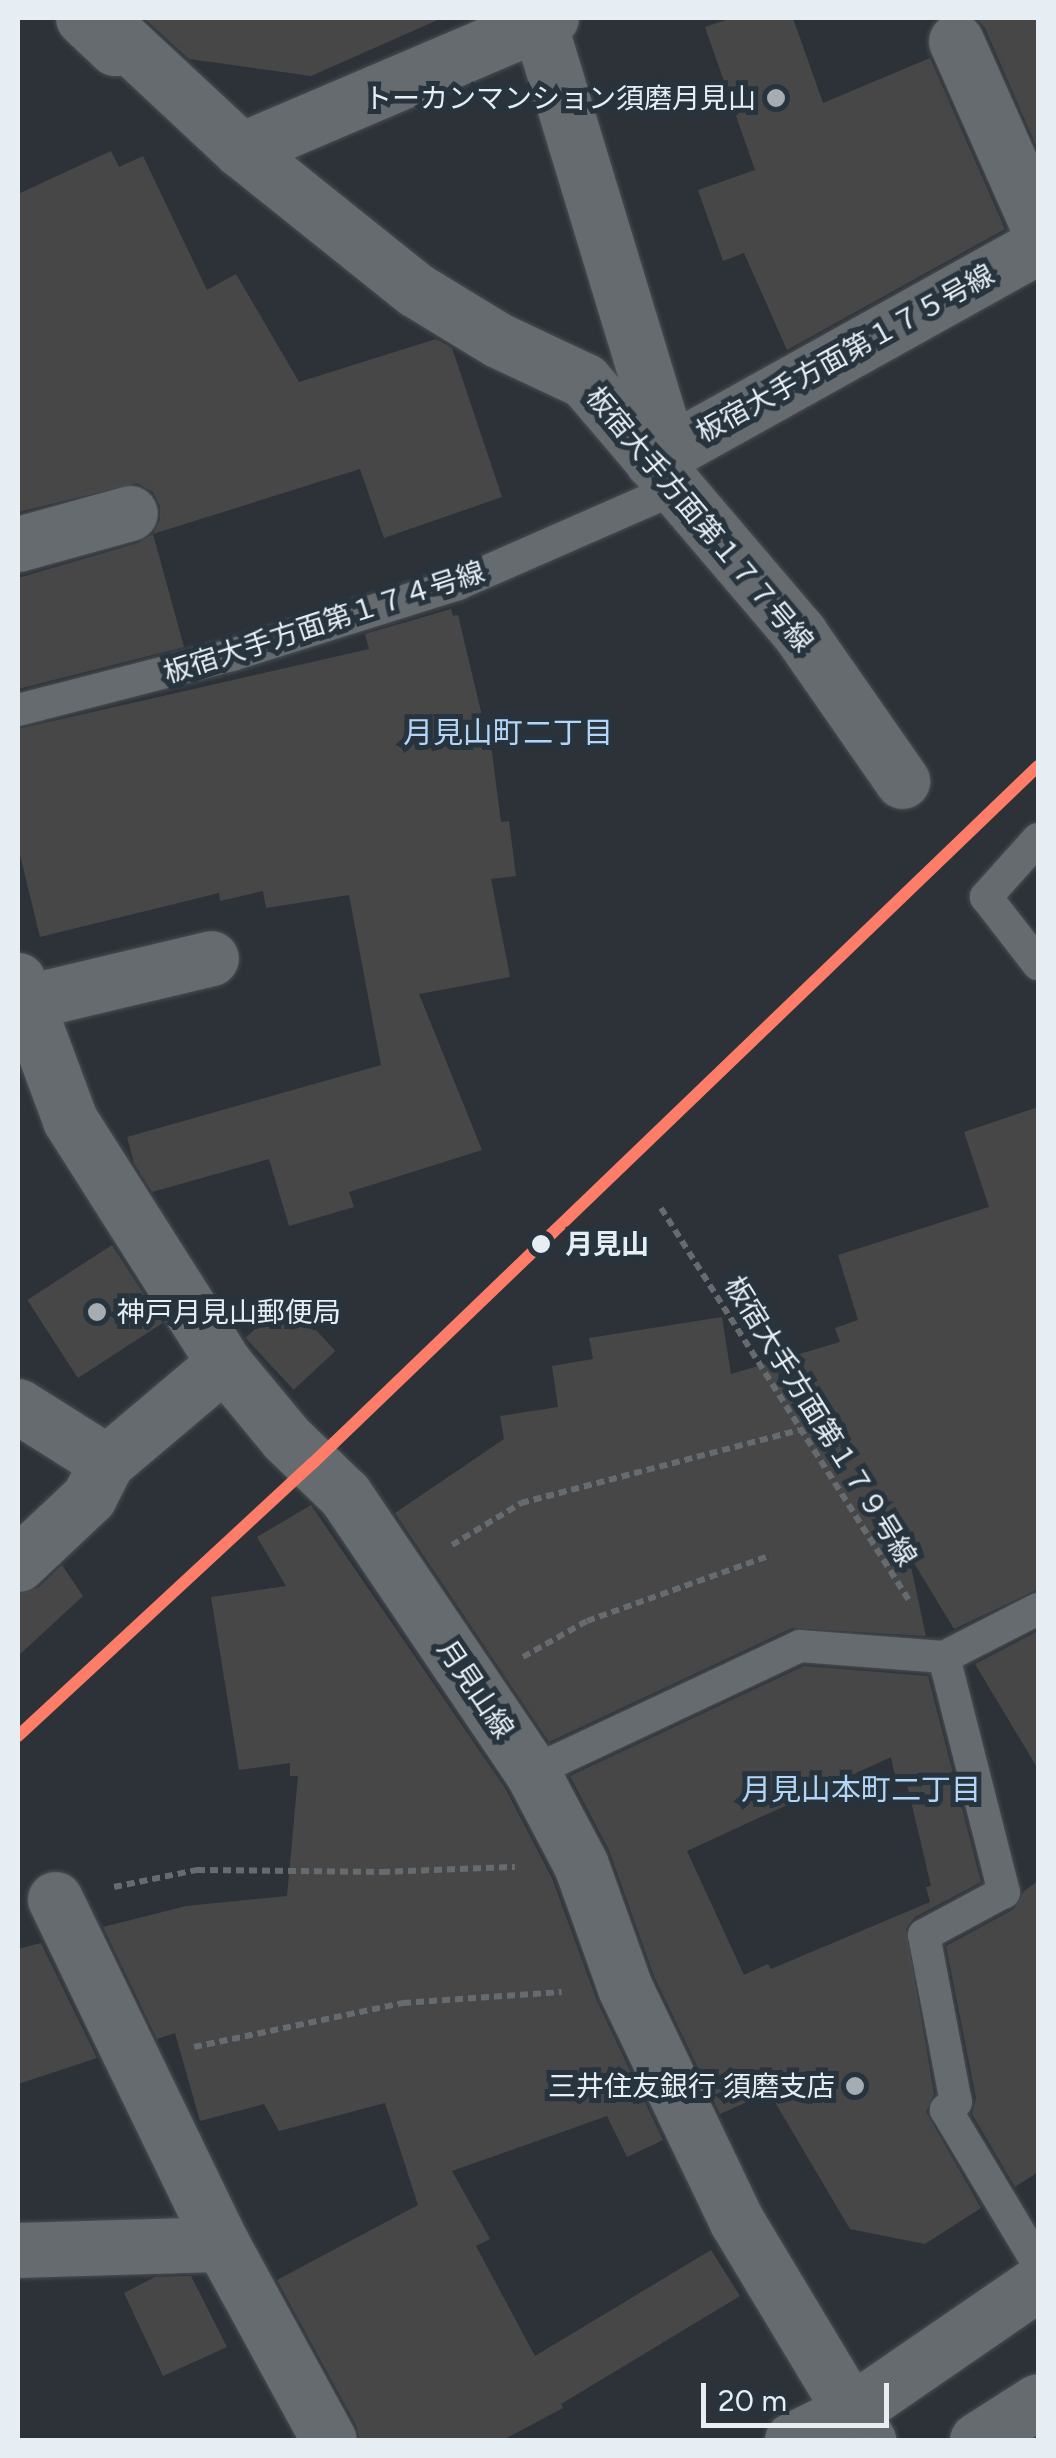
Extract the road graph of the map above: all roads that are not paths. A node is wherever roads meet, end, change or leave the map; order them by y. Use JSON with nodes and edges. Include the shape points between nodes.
{"nodes":[{"id":1,"x":83,"y":18,"type":"edge"},
{"id":2,"x":545,"y":20,"type":"edge"},
{"id":3,"x":956,"y":42,"type":"dead end"},
{"id":4,"x":241,"y":150,"type":"junction"},
{"id":5,"x":1038,"y":226,"type":"edge"},
{"id":6,"x":1038,"y":246,"type":"edge"},
{"id":7,"x":666,"y":467,"type":"junction"},
{"id":8,"x":130,"y":513,"type":"dead end"},
{"id":9,"x":18,"y":544,"type":"edge"},
{"id":10,"x":18,"y":710,"type":"edge"},
{"id":11,"x":902,"y":781,"type":"dead end"},
{"id":12,"x":1038,"y":840,"type":"edge"},
{"id":13,"x":211,"y":958,"type":"dead end"},
{"id":14,"x":1038,"y":964,"type":"edge"},
{"id":15,"x":22,"y":991,"type":"edge"},
{"id":16,"x":224,"y":1363,"type":"junction"},
{"id":17,"x":18,"y":1406,"type":"edge"},
{"id":18,"x":108,"y":1462,"type":"junction"},
{"id":19,"x":18,"y":1564,"type":"edge"},
{"id":20,"x":1038,"y":1609,"type":"edge"},
{"id":21,"x":944,"y":1657,"type":"junction"},
{"id":22,"x":532,"y":1772,"type":"junction"},
{"id":23,"x":54,"y":1900,"type":"road end"},
{"id":24,"x":222,"y":2244,"type":"junction"},
{"id":25,"x":18,"y":2250,"type":"edge"},
{"id":26,"x":1038,"y":2264,"type":"edge"},
{"id":27,"x":1038,"y":2283,"type":"edge"},
{"id":28,"x":1038,"y":2400,"type":"edge"},
{"id":29,"x":860,"y":2425,"type":"edge"},
{"id":30,"x":330,"y":2440,"type":"edge"},
{"id":31,"x":792,"y":2440,"type":"edge"},
{"id":32,"x":977,"y":2440,"type":"edge"}],
"edges":[{"from":1,"to":4,"type":"street","name":"板宿大手方面第１７７号線","via":[[115,48],[124,42]]},
{"from":2,"to":4,"type":"street"},
{"from":2,"to":7,"type":"street"},
{"from":3,"to":5,"type":"street"},
{"from":4,"to":7,"type":"street","name":"板宿大手方面第１７７号線","via":[[416,290],[584,381]]},
{"from":6,"to":7,"type":"street","name":"板宿大手方面第１７５号線"},
{"from":7,"to":10,"type":"lane","name":"板宿大手方面第１７４号線","via":[[458,584],[232,655]]},
{"from":7,"to":11,"type":"street","name":"板宿大手方面第１７７号線","via":[[800,634]]},
{"from":8,"to":9,"type":"street"},
{"from":12,"to":14,"type":"lane","via":[[986,897]]},
{"from":13,"to":15,"type":"street"},
{"from":15,"to":16,"type":"street","name":"月見山線","via":[[70,1120]]},
{"from":16,"to":18,"type":"street"},
{"from":16,"to":22,"type":"street","name":"月見山線","via":[[344,1495]]},
{"from":17,"to":18,"type":"street"},
{"from":18,"to":19,"type":"street","via":[[89,1497]]},
{"from":20,"to":21,"type":"lane"},
{"from":21,"to":22,"type":"lane","via":[[800,1646]]},
{"from":21,"to":26,"type":"lane","via":[[1004,1892],[924,1935],[956,2102],[946,2110]]},
{"from":22,"to":29,"type":"street","name":"月見山線","via":[[581,1864],[625,1988],[736,2220]]},
{"from":23,"to":24,"type":"street"},
{"from":24,"to":25,"type":"street"},
{"from":24,"to":30,"type":"street"},
{"from":27,"to":29,"type":"street"},
{"from":28,"to":32,"type":"street"},
{"from":29,"to":31,"type":"street"}]}
